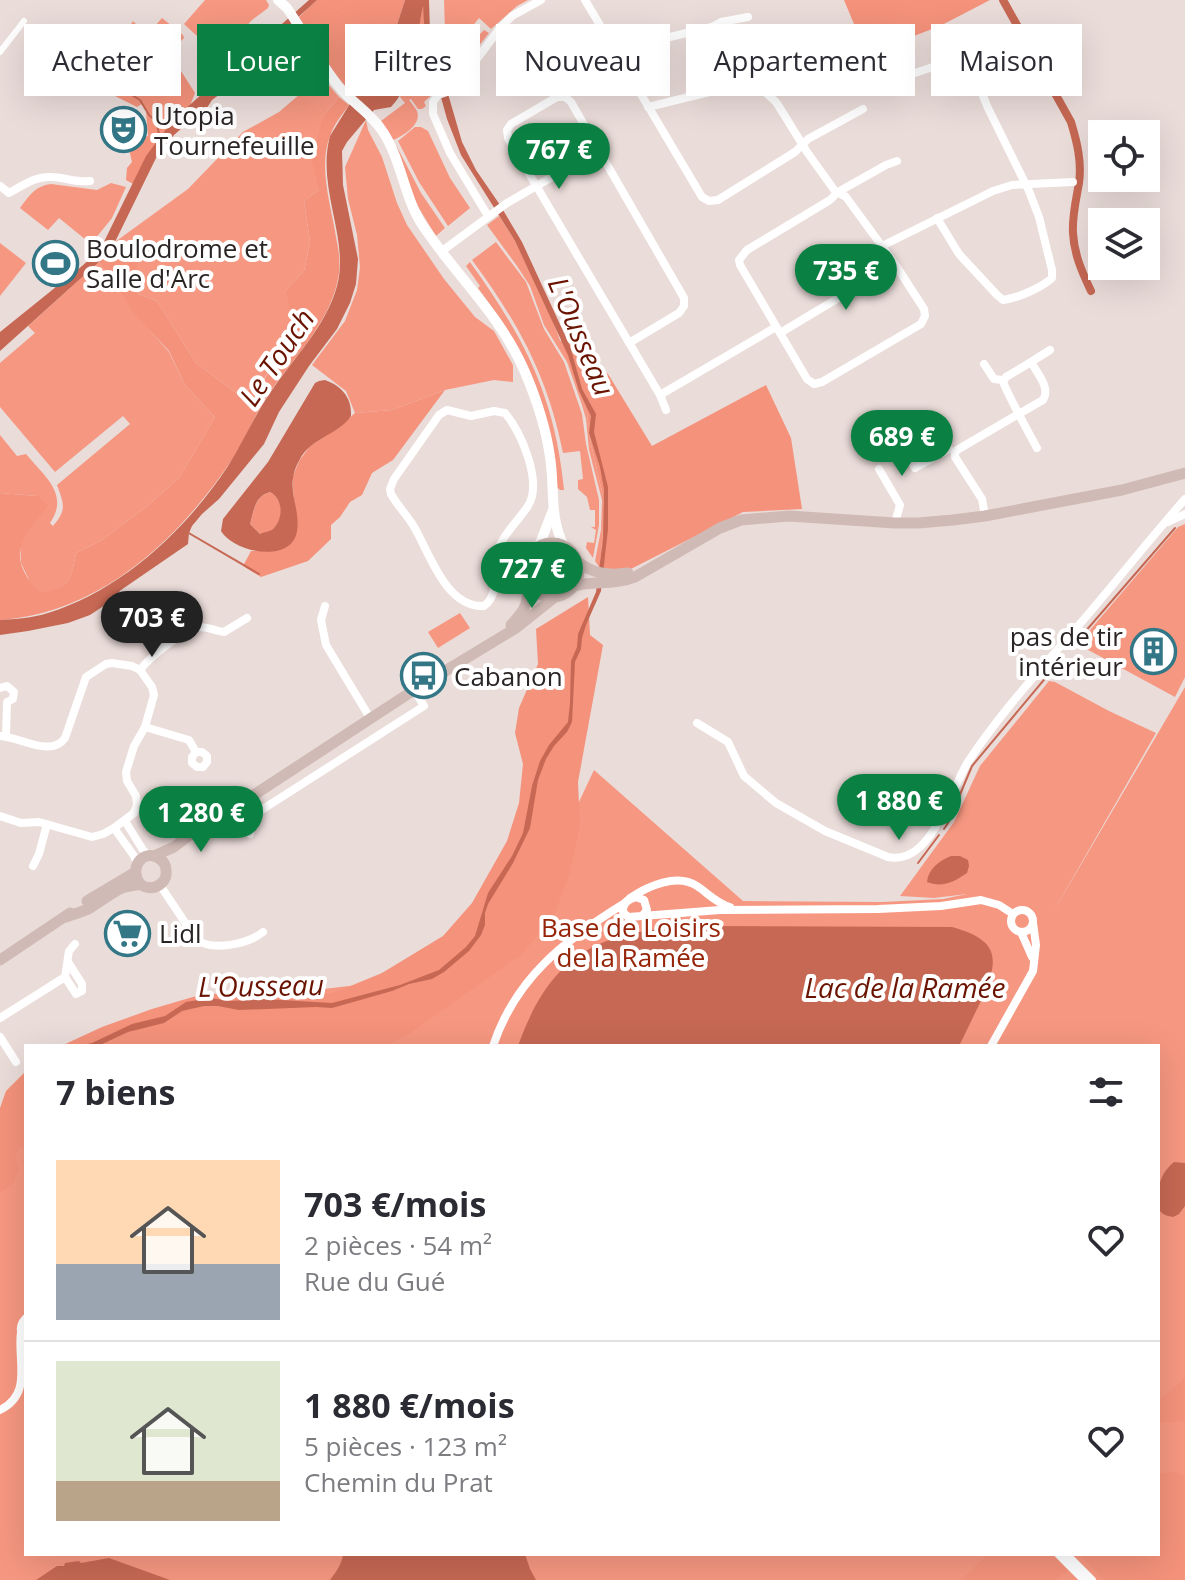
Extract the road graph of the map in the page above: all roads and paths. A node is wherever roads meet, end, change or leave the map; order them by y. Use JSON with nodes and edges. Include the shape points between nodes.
{"nodes":[{"id":1,"x":278,"y":0,"type":"edge"},
{"id":2,"x":541,"y":0,"type":"edge"},
{"id":3,"x":585,"y":0,"type":"edge"},
{"id":4,"x":748,"y":17,"type":"dead end"},
{"id":5,"x":24,"y":21,"type":"dead end"},
{"id":6,"x":599,"y":24,"type":"edge"},
{"id":7,"x":717,"y":24,"type":"edge"},
{"id":8,"x":0,"y":52,"type":"edge"},
{"id":9,"x":915,"y":73,"type":"edge"},
{"id":10,"x":642,"y":96,"type":"edge"},
{"id":11,"x":692,"y":96,"type":"edge"},
{"id":12,"x":769,"y":96,"type":"edge"},
{"id":13,"x":648,"y":107,"type":"junction"},
{"id":14,"x":863,"y":109,"type":"dead end"},
{"id":15,"x":803,"y":144,"type":"junction"},
{"id":16,"x":599,"y":150,"type":"junction"},
{"id":17,"x":897,"y":161,"type":"dead end"},
{"id":18,"x":90,"y":181,"type":"dead end"},
{"id":19,"x":1073,"y":182,"type":"dead end"},
{"id":20,"x":1025,"y":184,"type":"junction"},
{"id":21,"x":0,"y":186,"type":"edge"},
{"id":22,"x":537,"y":186,"type":"junction"},
{"id":23,"x":838,"y":192,"type":"junction"},
{"id":24,"x":495,"y":211,"type":"junction"},
{"id":25,"x":937,"y":218,"type":"junction"},
{"id":26,"x":882,"y":246,"type":"junction"},
{"id":27,"x":442,"y":251,"type":"junction"},
{"id":28,"x":895,"y":264,"type":"junction"},
{"id":29,"x":778,"y":330,"type":"junction"},
{"id":30,"x":629,"y":343,"type":"junction"},
{"id":31,"x":1050,"y":350,"type":"dead end"},
{"id":32,"x":1031,"y":362,"type":"junction"},
{"id":33,"x":984,"y":364,"type":"dead end"},
{"id":34,"x":1003,"y":380,"type":"junction"},
{"id":35,"x":660,"y":395,"type":"junction"},
{"id":36,"x":666,"y":410,"type":"dead end"},
{"id":37,"x":1017,"y":414,"type":"junction"},
{"id":38,"x":886,"y":416,"type":"dead end"},
{"id":39,"x":1037,"y":448,"type":"dead end"},
{"id":40,"x":952,"y":451,"type":"junction"},
{"id":41,"x":879,"y":469,"type":"dead end"},
{"id":42,"x":1184,"y":476,"type":"edge"},
{"id":43,"x":1185,"y":499,"type":"edge"},
{"id":44,"x":553,"y":510,"type":"junction"},
{"id":45,"x":1185,"y":514,"type":"edge"},
{"id":46,"x":985,"y":516,"type":"junction"},
{"id":47,"x":895,"y":523,"type":"junction"},
{"id":48,"x":1164,"y":525,"type":"junction"},
{"id":49,"x":501,"y":544,"type":"junction"},
{"id":50,"x":539,"y":546,"type":"junction"},
{"id":51,"x":564,"y":546,"type":"junction"},
{"id":52,"x":528,"y":557,"type":"junction"},
{"id":53,"x":577,"y":561,"type":"junction"},
{"id":54,"x":600,"y":579,"type":"junction"},
{"id":55,"x":528,"y":584,"type":"junction"},
{"id":56,"x":574,"y":586,"type":"junction"},
{"id":57,"x":555,"y":597,"type":"junction"},
{"id":58,"x":325,"y":606,"type":"dead end"},
{"id":59,"x":247,"y":618,"type":"dead end"},
{"id":60,"x":502,"y":636,"type":"junction"},
{"id":61,"x":140,"y":670,"type":"junction"},
{"id":62,"x":0,"y":688,"type":"edge"},
{"id":63,"x":414,"y":690,"type":"junction"},
{"id":64,"x":4,"y":701,"type":"edge"},
{"id":65,"x":370,"y":718,"type":"junction"},
{"id":66,"x":697,"y":723,"type":"dead end"},
{"id":67,"x":145,"y":727,"type":"junction"},
{"id":68,"x":3,"y":736,"type":"edge"},
{"id":69,"x":196,"y":752,"type":"dead end"},
{"id":70,"x":228,"y":812,"type":"junction"},
{"id":71,"x":0,"y":816,"type":"edge"},
{"id":72,"x":125,"y":821,"type":"junction"},
{"id":73,"x":211,"y":823,"type":"junction"},
{"id":74,"x":47,"y":824,"type":"junction"},
{"id":75,"x":238,"y":825,"type":"junction"},
{"id":76,"x":114,"y":828,"type":"junction"},
{"id":77,"x":250,"y":834,"type":"dead end"},
{"id":78,"x":152,"y":856,"type":"junction"},
{"id":79,"x":33,"y":866,"type":"dead end"},
{"id":80,"x":166,"y":866,"type":"junction"},
{"id":81,"x":136,"y":868,"type":"junction"},
{"id":82,"x":141,"y":885,"type":"junction"},
{"id":83,"x":160,"y":885,"type":"junction"},
{"id":84,"x":627,"y":901,"type":"junction"},
{"id":85,"x":885,"y":908,"type":"junction"},
{"id":86,"x":1013,"y":914,"type":"junction"},
{"id":87,"x":604,"y":916,"type":"junction"},
{"id":88,"x":642,"y":916,"type":"junction"},
{"id":89,"x":66,"y":917,"type":"junction"},
{"id":90,"x":628,"y":917,"type":"junction"},
{"id":91,"x":1033,"y":923,"type":"junction"},
{"id":92,"x":263,"y":932,"type":"dead end"},
{"id":93,"x":1021,"y":932,"type":"junction"},
{"id":94,"x":75,"y":944,"type":"dead end"},
{"id":95,"x":1033,"y":957,"type":"junction"},
{"id":96,"x":0,"y":960,"type":"edge"},
{"id":97,"x":68,"y":962,"type":"junction"},
{"id":98,"x":65,"y":977,"type":"junction"},
{"id":99,"x":0,"y":1018,"type":"edge"},
{"id":100,"x":0,"y":1037,"type":"edge"},
{"id":101,"x":494,"y":1044,"type":"edge"},
{"id":102,"x":992,"y":1044,"type":"edge"},
{"id":103,"x":16,"y":1062,"type":"dead end"},
{"id":104,"x":24,"y":1336,"type":"edge"},
{"id":105,"x":24,"y":1352,"type":"edge"},
{"id":106,"x":20,"y":1359,"type":"junction"},
{"id":107,"x":0,"y":1410,"type":"edge"},
{"id":108,"x":1060,"y":1556,"type":"edge"},
{"id":109,"x":1078,"y":1571,"type":"edge"},
{"id":110,"x":1092,"y":1580,"type":"edge"}],
"edges":[{"from":1,"to":27,"type":"street","via":[[329,73],[383,131],[421,222]]},
{"from":2,"to":24,"type":"street","via":[[512,16],[459,83],[433,102],[450,153]]},
{"from":3,"to":6,"type":"street"},
{"from":4,"to":7,"type":"street"},
{"from":5,"to":8,"type":"street"},
{"from":9,"to":20,"type":"street","via":[[959,58],[970,62]]},
{"from":10,"to":13,"type":"street"},
{"from":11,"to":13,"type":"street"},
{"from":12,"to":15,"type":"street"},
{"from":13,"to":15,"type":"street","via":[[709,201]]},
{"from":14,"to":15,"type":"street"},
{"from":15,"to":23,"type":"street"},
{"from":16,"to":22,"type":"street"},
{"from":16,"to":22,"type":"street","via":[[571,102],[557,97],[507,130]]},
{"from":16,"to":30,"type":"street","via":[[684,298],[679,313]]},
{"from":17,"to":23,"type":"street"},
{"from":18,"to":21,"type":"street","via":[[46,176],[9,193]]},
{"from":19,"to":20,"type":"street"},
{"from":20,"to":25,"type":"street","via":[[993,191]]},
{"from":20,"to":25,"type":"street","via":[[1039,217],[1052,278],[1011,299],[997,295],[959,254]]},
{"from":22,"to":24,"type":"street"},
{"from":22,"to":30,"type":"street"},
{"from":23,"to":26,"type":"street"},
{"from":23,"to":29,"type":"street","via":[[741,256],[740,265]]},
{"from":24,"to":27,"type":"street"},
{"from":25,"to":26,"type":"street"},
{"from":26,"to":28,"type":"street"},
{"from":27,"to":44,"type":"street","via":[[495,318],[525,371],[551,459]]},
{"from":28,"to":29,"type":"street"},
{"from":28,"to":29,"type":"street","via":[[924,309],[921,324],[822,382],[807,379]]},
{"from":29,"to":35,"type":"street"},
{"from":30,"to":35,"type":"street"},
{"from":31,"to":32,"type":"street"},
{"from":32,"to":34,"type":"street"},
{"from":32,"to":37,"type":"street","via":[[1047,394]]},
{"from":33,"to":34,"type":"street","via":[[994,379]]},
{"from":34,"to":37,"type":"street"},
{"from":35,"to":36,"type":"street"},
{"from":37,"to":39,"type":"street"},
{"from":37,"to":40,"type":"street"},
{"from":38,"to":40,"type":"street","via":[[915,468]]},
{"from":40,"to":46,"type":"street","via":[[982,499]]},
{"from":41,"to":47,"type":"street","via":[[900,505]]},
{"from":42,"to":46,"type":"main road"},
{"from":43,"to":48,"type":"street"},
{"from":44,"to":50,"type":"street"},
{"from":44,"to":51,"type":"street"},
{"from":45,"to":48,"type":"street"},
{"from":46,"to":47,"type":"main road"},
{"from":47,"to":54,"type":"main road","via":[[789,516],[741,520],[641,572]]},
{"from":48,"to":66,"type":"street","via":[[999,720],[961,774],[939,824],[907,857],[888,857],[785,809],[744,776],[728,742]]},
{"from":49,"to":49,"type":"street","via":[[531,499],[527,451],[505,413],[442,412],[394,479],[391,494],[447,586],[470,604],[484,606],[491,600]]},
{"from":49,"to":52,"type":"street"},
{"from":50,"to":51,"type":"main road"},
{"from":50,"to":52,"type":"main road"},
{"from":51,"to":53,"type":"main road"},
{"from":52,"to":55,"type":"main road"},
{"from":53,"to":54,"type":"main road"},
{"from":53,"to":56,"type":"main road"},
{"from":54,"to":56,"type":"main road"},
{"from":55,"to":57,"type":"main road"},
{"from":55,"to":60,"type":"main road","via":[[526,607]]},
{"from":56,"to":57,"type":"main road"},
{"from":57,"to":60,"type":"main road"},
{"from":58,"to":65,"type":"street","via":[[321,628],[329,651]]},
{"from":59,"to":61,"type":"street","via":[[224,632],[191,629]]},
{"from":60,"to":63,"type":"main road"},
{"from":61,"to":67,"type":"street","via":[[154,692]]},
{"from":61,"to":68,"type":"street","via":[[115,662],[86,677],[59,745]]},
{"from":62,"to":64,"type":"street","via":[[13,689],[13,699]]},
{"from":63,"to":65,"type":"main road"},
{"from":63,"to":75,"type":"street","via":[[424,706]]},
{"from":64,"to":68,"type":"street"},
{"from":65,"to":70,"type":"main road"},
{"from":67,"to":69,"type":"street","via":[[187,739]]},
{"from":67,"to":72,"type":"street","via":[[126,770],[137,803]]},
{"from":70,"to":73,"type":"main road"},
{"from":70,"to":75,"type":"street"},
{"from":71,"to":74,"type":"street"},
{"from":72,"to":76,"type":"street"},
{"from":72,"to":78,"type":"street"},
{"from":73,"to":78,"type":"main road"},
{"from":73,"to":80,"type":"main road"},
{"from":74,"to":76,"type":"street","via":[[90,837]]},
{"from":74,"to":79,"type":"street"},
{"from":75,"to":77,"type":"street"},
{"from":76,"to":81,"type":"street"},
{"from":78,"to":80,"type":"main road"},
{"from":78,"to":81,"type":"main road"},
{"from":80,"to":83,"type":"main road"},
{"from":81,"to":82,"type":"main road"},
{"from":81,"to":89,"type":"main road"},
{"from":82,"to":83,"type":"main road"},
{"from":82,"to":89,"type":"main road","via":[[123,888]]},
{"from":83,"to":92,"type":"street","via":[[201,943],[237,944]]},
{"from":84,"to":85,"type":"street","via":[[654,885],[678,881],[728,907]]},
{"from":84,"to":87,"type":"street"},
{"from":84,"to":88,"type":"street","via":[[640,898],[647,904]]},
{"from":84,"to":90,"type":"street","via":[[623,912]]},
{"from":85,"to":86,"type":"street","via":[[981,900]]},
{"from":85,"to":88,"type":"street"},
{"from":86,"to":91,"type":"street","via":[[1025,910]]},
{"from":86,"to":93,"type":"street","via":[[1011,925]]},
{"from":87,"to":90,"type":"street"},
{"from":87,"to":101,"type":"street","via":[[538,969],[503,1019]]},
{"from":88,"to":90,"type":"street"},
{"from":89,"to":96,"type":"main road"},
{"from":91,"to":93,"type":"street"},
{"from":91,"to":95,"type":"street"},
{"from":93,"to":95,"type":"street"},
{"from":94,"to":97,"type":"street"},
{"from":95,"to":102,"type":"street","via":[[1030,978]]},
{"from":97,"to":98,"type":"street"},
{"from":97,"to":98,"type":"street","via":[[82,991],[76,994]]},
{"from":98,"to":99,"type":"street"},
{"from":100,"to":103,"type":"street"},
{"from":104,"to":106,"type":"street"},
{"from":105,"to":106,"type":"street"},
{"from":106,"to":107,"type":"street","via":[[18,1396]]},
{"from":108,"to":109,"type":"street"},
{"from":109,"to":110,"type":"street"}]}
